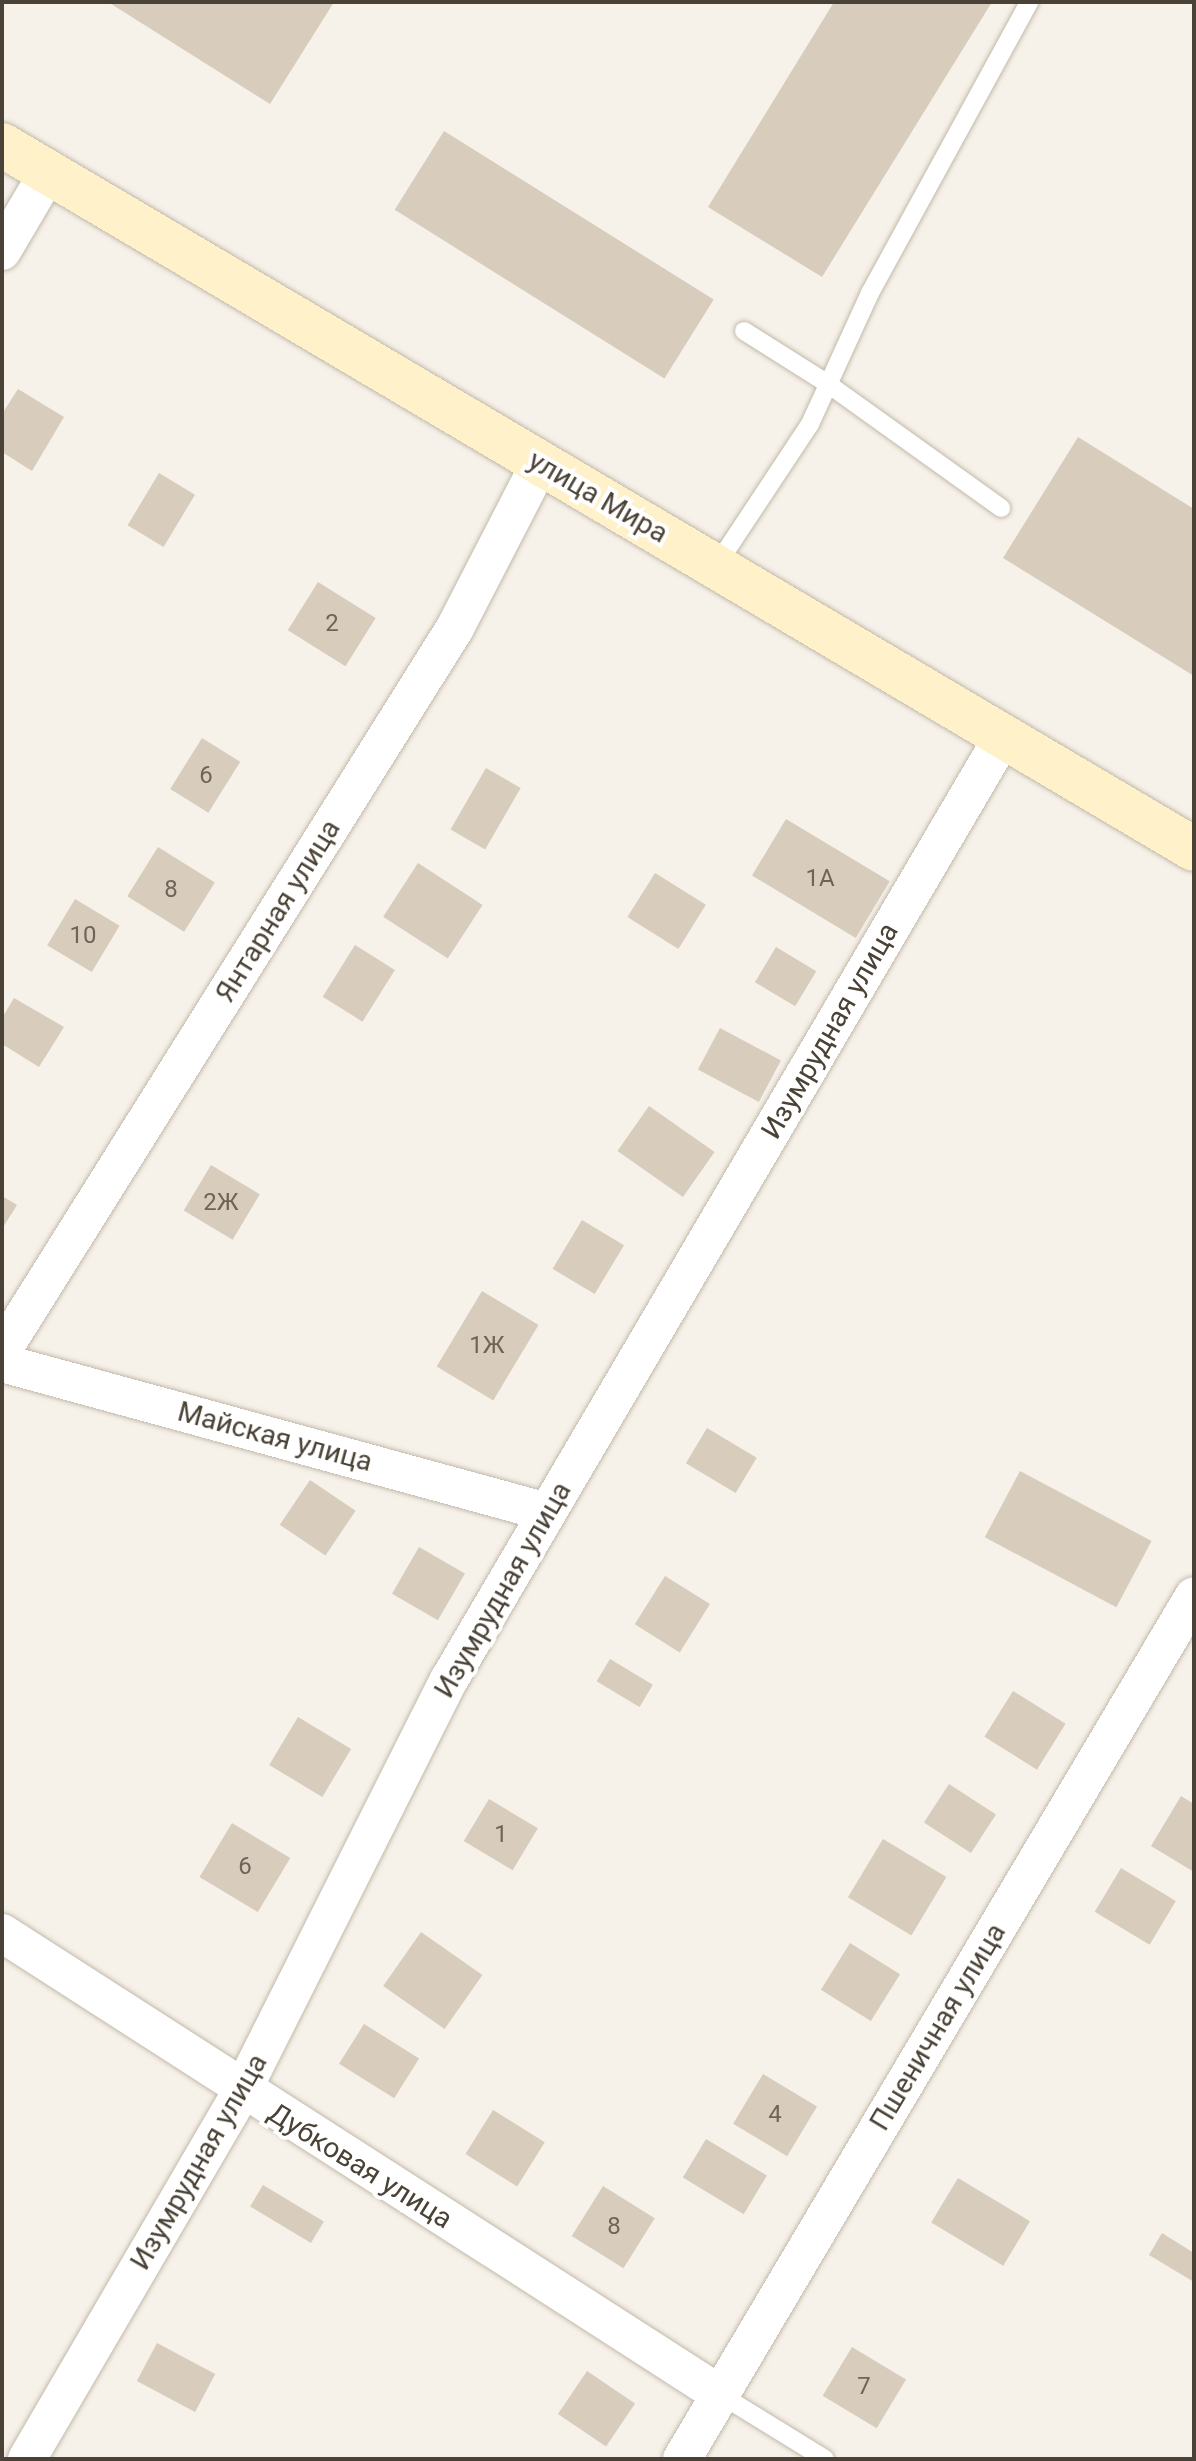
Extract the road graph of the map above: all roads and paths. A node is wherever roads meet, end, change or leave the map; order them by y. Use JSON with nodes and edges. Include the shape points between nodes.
{"nodes":[{"id":1,"x":1029,"y":2,"type":"edge"},
{"id":2,"x":2,"y":145,"type":"edge"},
{"id":3,"x":48,"y":173,"type":"junction"},
{"id":4,"x":2,"y":251,"type":"edge"},
{"id":5,"x":744,"y":331,"type":"dead end"},
{"id":6,"x":828,"y":384,"type":"junction"},
{"id":7,"x":540,"y":463,"type":"junction"},
{"id":8,"x":1001,"y":508,"type":"dead end"},
{"id":9,"x":716,"y":566,"type":"junction"},
{"id":10,"x":1004,"y":735,"type":"junction"},
{"id":11,"x":1194,"y":849,"type":"edge"},
{"id":12,"x":2,"y":1351,"type":"edge"},
{"id":13,"x":2,"y":1363,"type":"edge"},
{"id":14,"x":547,"y":1512,"type":"junction"},
{"id":15,"x":1194,"y":1596,"type":"edge"},
{"id":16,"x":2,"y":1933,"type":"edge"},
{"id":17,"x":242,"y":2091,"type":"junction"},
{"id":18,"x":721,"y":2395,"type":"junction"},
{"id":19,"x":27,"y":2459,"type":"edge"},
{"id":20,"x":682,"y":2459,"type":"edge"},
{"id":21,"x":825,"y":2459,"type":"edge"}],
"edges":[{"from":1,"to":6,"type":"lane","via":[[870,293]]},
{"from":2,"to":3,"type":"main road","name":"улица Мира"},
{"from":3,"to":4,"type":"street"},
{"from":3,"to":7,"type":"main road","name":"улица Мира"},
{"from":5,"to":6,"type":"lane"},
{"from":6,"to":8,"type":"lane"},
{"from":6,"to":9,"type":"lane","via":[[810,424]]},
{"from":7,"to":9,"type":"main road","name":"улица Мира"},
{"from":7,"to":12,"type":"street","name":"Янтарная улица","via":[[455,628]]},
{"from":9,"to":10,"type":"main road","name":"улица Мира"},
{"from":10,"to":11,"type":"main road","name":"улица Мира"},
{"from":10,"to":14,"type":"street","name":"Изумрудная улица"},
{"from":13,"to":14,"type":"street","name":"Майская улица"},
{"from":14,"to":17,"type":"street","name":"Изумрудная улица","via":[[449,1680]]},
{"from":15,"to":18,"type":"street","name":"Пшеничная улица"},
{"from":16,"to":17,"type":"street","name":"Дубковая улица"},
{"from":17,"to":18,"type":"street","name":"Дубковая улица"},
{"from":17,"to":19,"type":"street","name":"Изумрудная улица"},
{"from":18,"to":20,"type":"street","name":"Пшеничная улица"},
{"from":18,"to":21,"type":"lane"}]}
